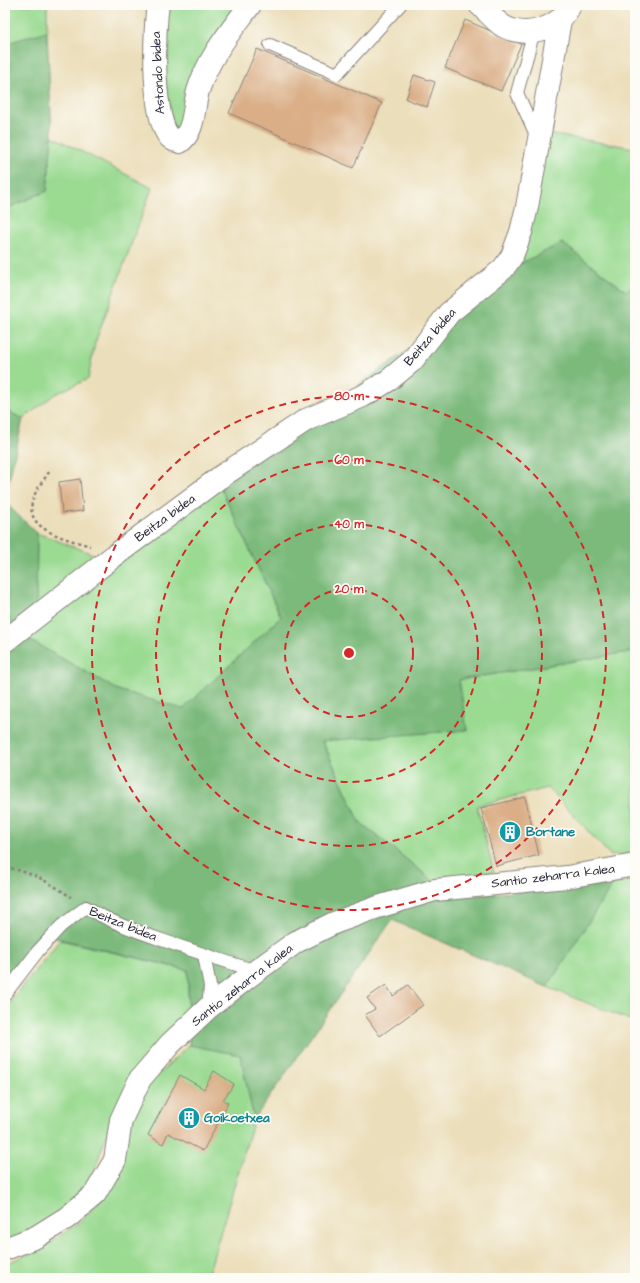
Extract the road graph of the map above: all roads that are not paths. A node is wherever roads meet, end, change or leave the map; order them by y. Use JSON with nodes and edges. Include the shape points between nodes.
{"nodes":[{"id":1,"x":158,"y":5,"type":"edge"},
{"id":2,"x":250,"y":5,"type":"edge"},
{"id":3,"x":400,"y":5,"type":"edge"},
{"id":4,"x":480,"y":5,"type":"edge"},
{"id":5,"x":565,"y":12,"type":"edge"},
{"id":6,"x":534,"y":31,"type":"junction"},
{"id":7,"x":270,"y":45,"type":"dead end"},
{"id":8,"x":538,"y":141,"type":"junction"},
{"id":9,"x":5,"y":641,"type":"edge"},
{"id":10,"x":635,"y":865,"type":"edge"},
{"id":11,"x":204,"y":955,"type":"junction"},
{"id":12,"x":256,"y":971,"type":"junction"},
{"id":13,"x":5,"y":994,"type":"edge"},
{"id":14,"x":208,"y":1008,"type":"junction"},
{"id":15,"x":5,"y":1249,"type":"edge"}],
"edges":[{"from":1,"to":2,"type":"street","name":"Astondo bidea","via":[[156,66],[159,114],[171,139],[180,142],[187,138],[197,93],[213,55]]},
{"from":3,"to":7,"type":"lane","via":[[337,74]]},
{"from":4,"to":6,"type":"street","via":[[503,26],[518,32]]},
{"from":5,"to":6,"type":"street","via":[[548,27]]},
{"from":5,"to":8,"type":"street","name":"Beitza bidea"},
{"from":6,"to":8,"type":"lane","via":[[517,92]]},
{"from":8,"to":9,"type":"street","name":"Beitza bidea","via":[[527,207],[512,256],[503,269],[449,313],[412,360],[389,380],[363,396],[306,420],[219,478]]},
{"from":10,"to":12,"type":"street","name":"Santio zeharra kalea","via":[[567,877],[436,890],[334,923],[296,942]]},
{"from":11,"to":12,"type":"lane","name":"Beitza bidea"},
{"from":11,"to":13,"type":"lane","name":"Beitza bidea","via":[[138,932],[102,917],[86,907],[61,926],[42,946]]},
{"from":11,"to":14,"type":"lane","via":[[210,986]]},
{"from":12,"to":14,"type":"street","name":"Santio zeharra kalea"},
{"from":14,"to":15,"type":"street","name":"Santio zeharra kalea","via":[[170,1044],[140,1079],[121,1120],[115,1160],[95,1194],[68,1217],[36,1237]]}]}
